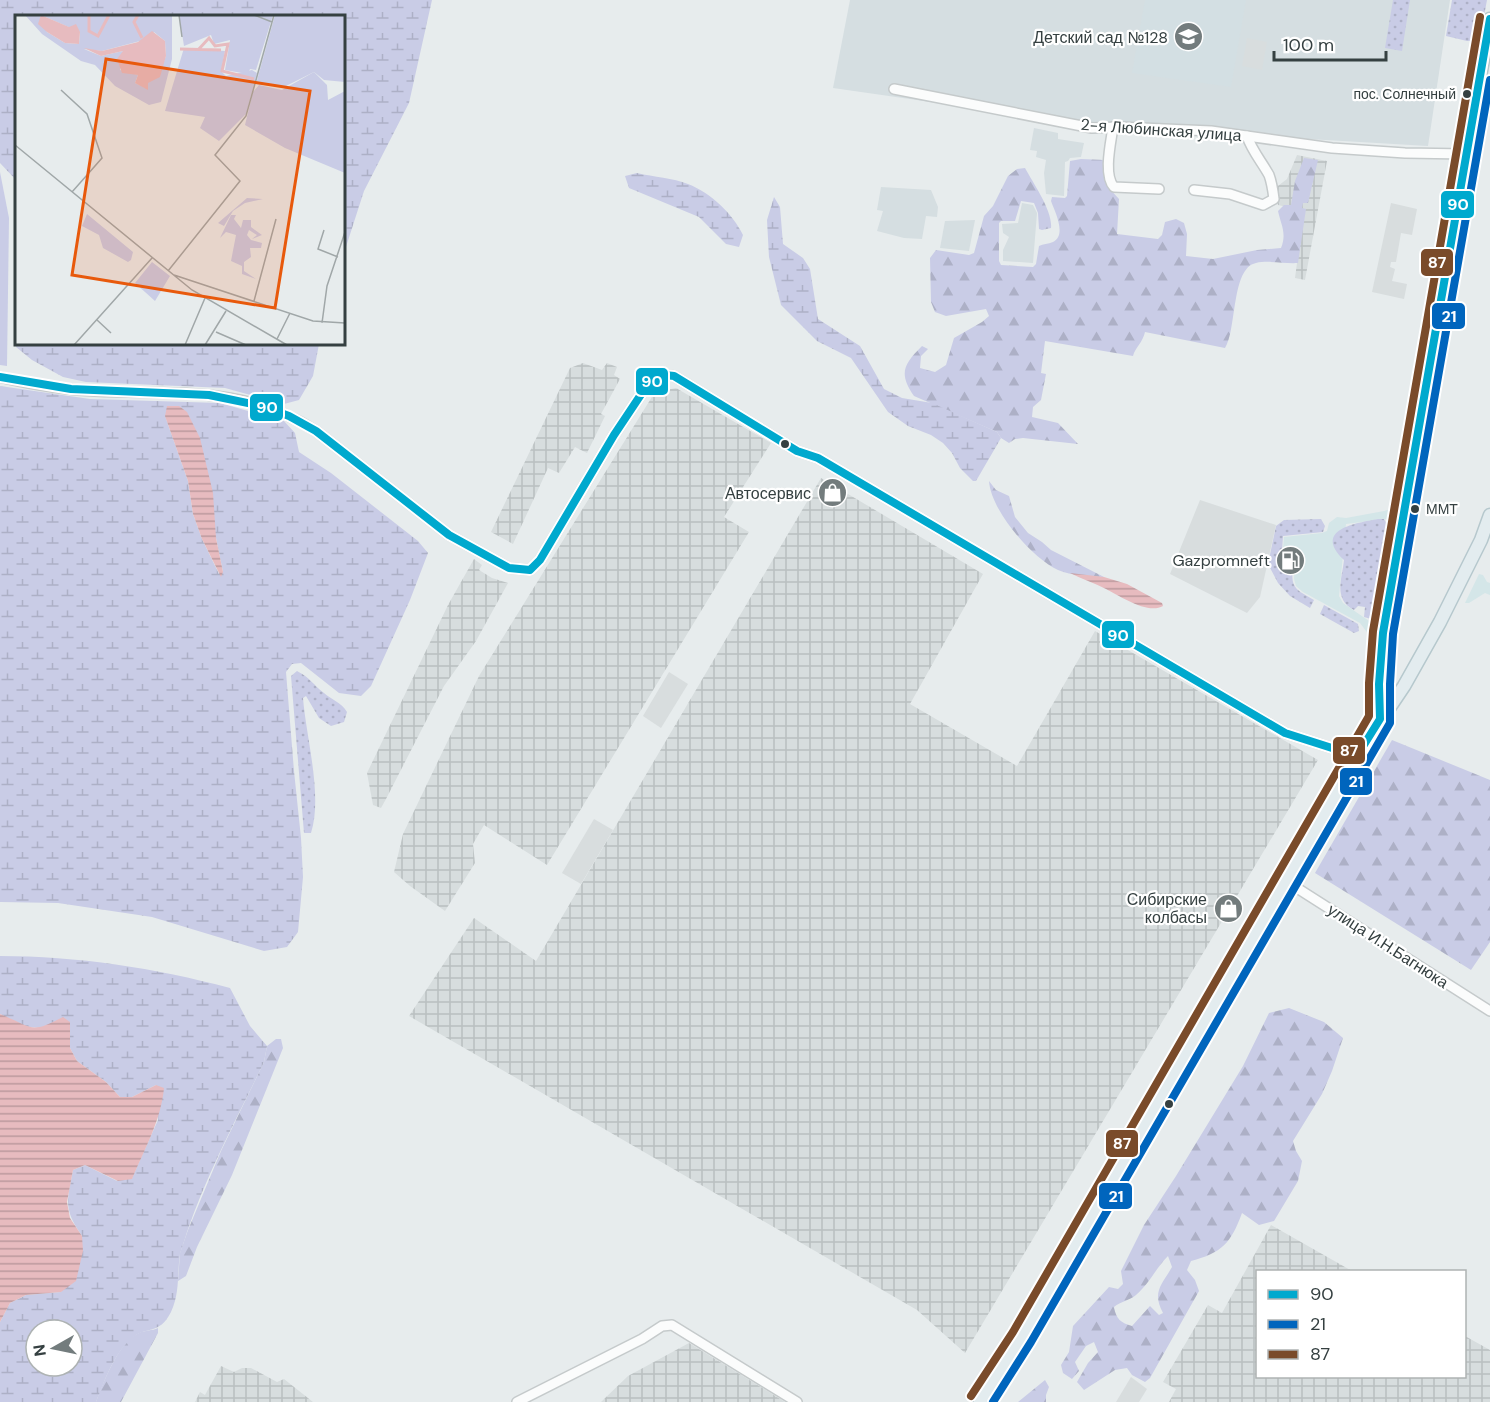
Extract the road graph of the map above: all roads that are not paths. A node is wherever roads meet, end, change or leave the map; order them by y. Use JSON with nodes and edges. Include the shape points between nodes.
{"nodes":[{"id":1,"x":1490,"y":19,"type":"edge"},
{"id":2,"x":894,"y":89,"type":"dead end"},
{"id":3,"x":1113,"y":127,"type":"junction"},
{"id":4,"x":1247,"y":136,"type":"junction"},
{"id":5,"x":1466,"y":154,"type":"junction"},
{"id":6,"x":1159,"y":189,"type":"dead end"},
{"id":7,"x":1194,"y":190,"type":"dead end"},
{"id":8,"x":0,"y":377,"type":"edge"},
{"id":9,"x":1490,"y":515,"type":"edge"},
{"id":10,"x":1380,"y":719,"type":"junction"},
{"id":11,"x":1357,"y":756,"type":"junction"},
{"id":12,"x":1286,"y":881,"type":"junction"},
{"id":13,"x":1490,"y":1011,"type":"edge"},
{"id":14,"x":516,"y":1402,"type":"edge"},
{"id":15,"x":797,"y":1402,"type":"edge"},
{"id":16,"x":980,"y":1402,"type":"edge"}],
"edges":[{"from":1,"to":5,"type":"main road"},
{"from":2,"to":3,"type":"street","name":"2-я Любинская улица","via":[[1092,128]]},
{"from":3,"to":4,"type":"street","name":"2-я Любинская улица"},
{"from":3,"to":6,"type":"street","via":[[1109,176],[1114,187]]},
{"from":4,"to":5,"type":"street","name":"2-я Любинская улица","via":[[1332,148]]},
{"from":4,"to":7,"type":"street","via":[[1268,174],[1274,199],[1263,205],[1230,194]]},
{"from":5,"to":10,"type":"main road","via":[[1383,633]]},
{"from":8,"to":11,"type":"street","via":[[84,390],[203,394],[273,408],[316,431],[449,535],[509,567],[530,570],[540,560],[646,387],[665,375],[674,376],[1285,733]]},
{"from":9,"to":10,"type":"main road","via":[[1440,621]]},
{"from":10,"to":11,"type":"main road"},
{"from":11,"to":12,"type":"main road"},
{"from":12,"to":13,"type":"street","name":"улица И.Н.Багнюка"},
{"from":12,"to":16,"type":"main road","via":[[1028,1327]]},
{"from":14,"to":15,"type":"street","via":[[662,1326],[672,1325]]}]}
